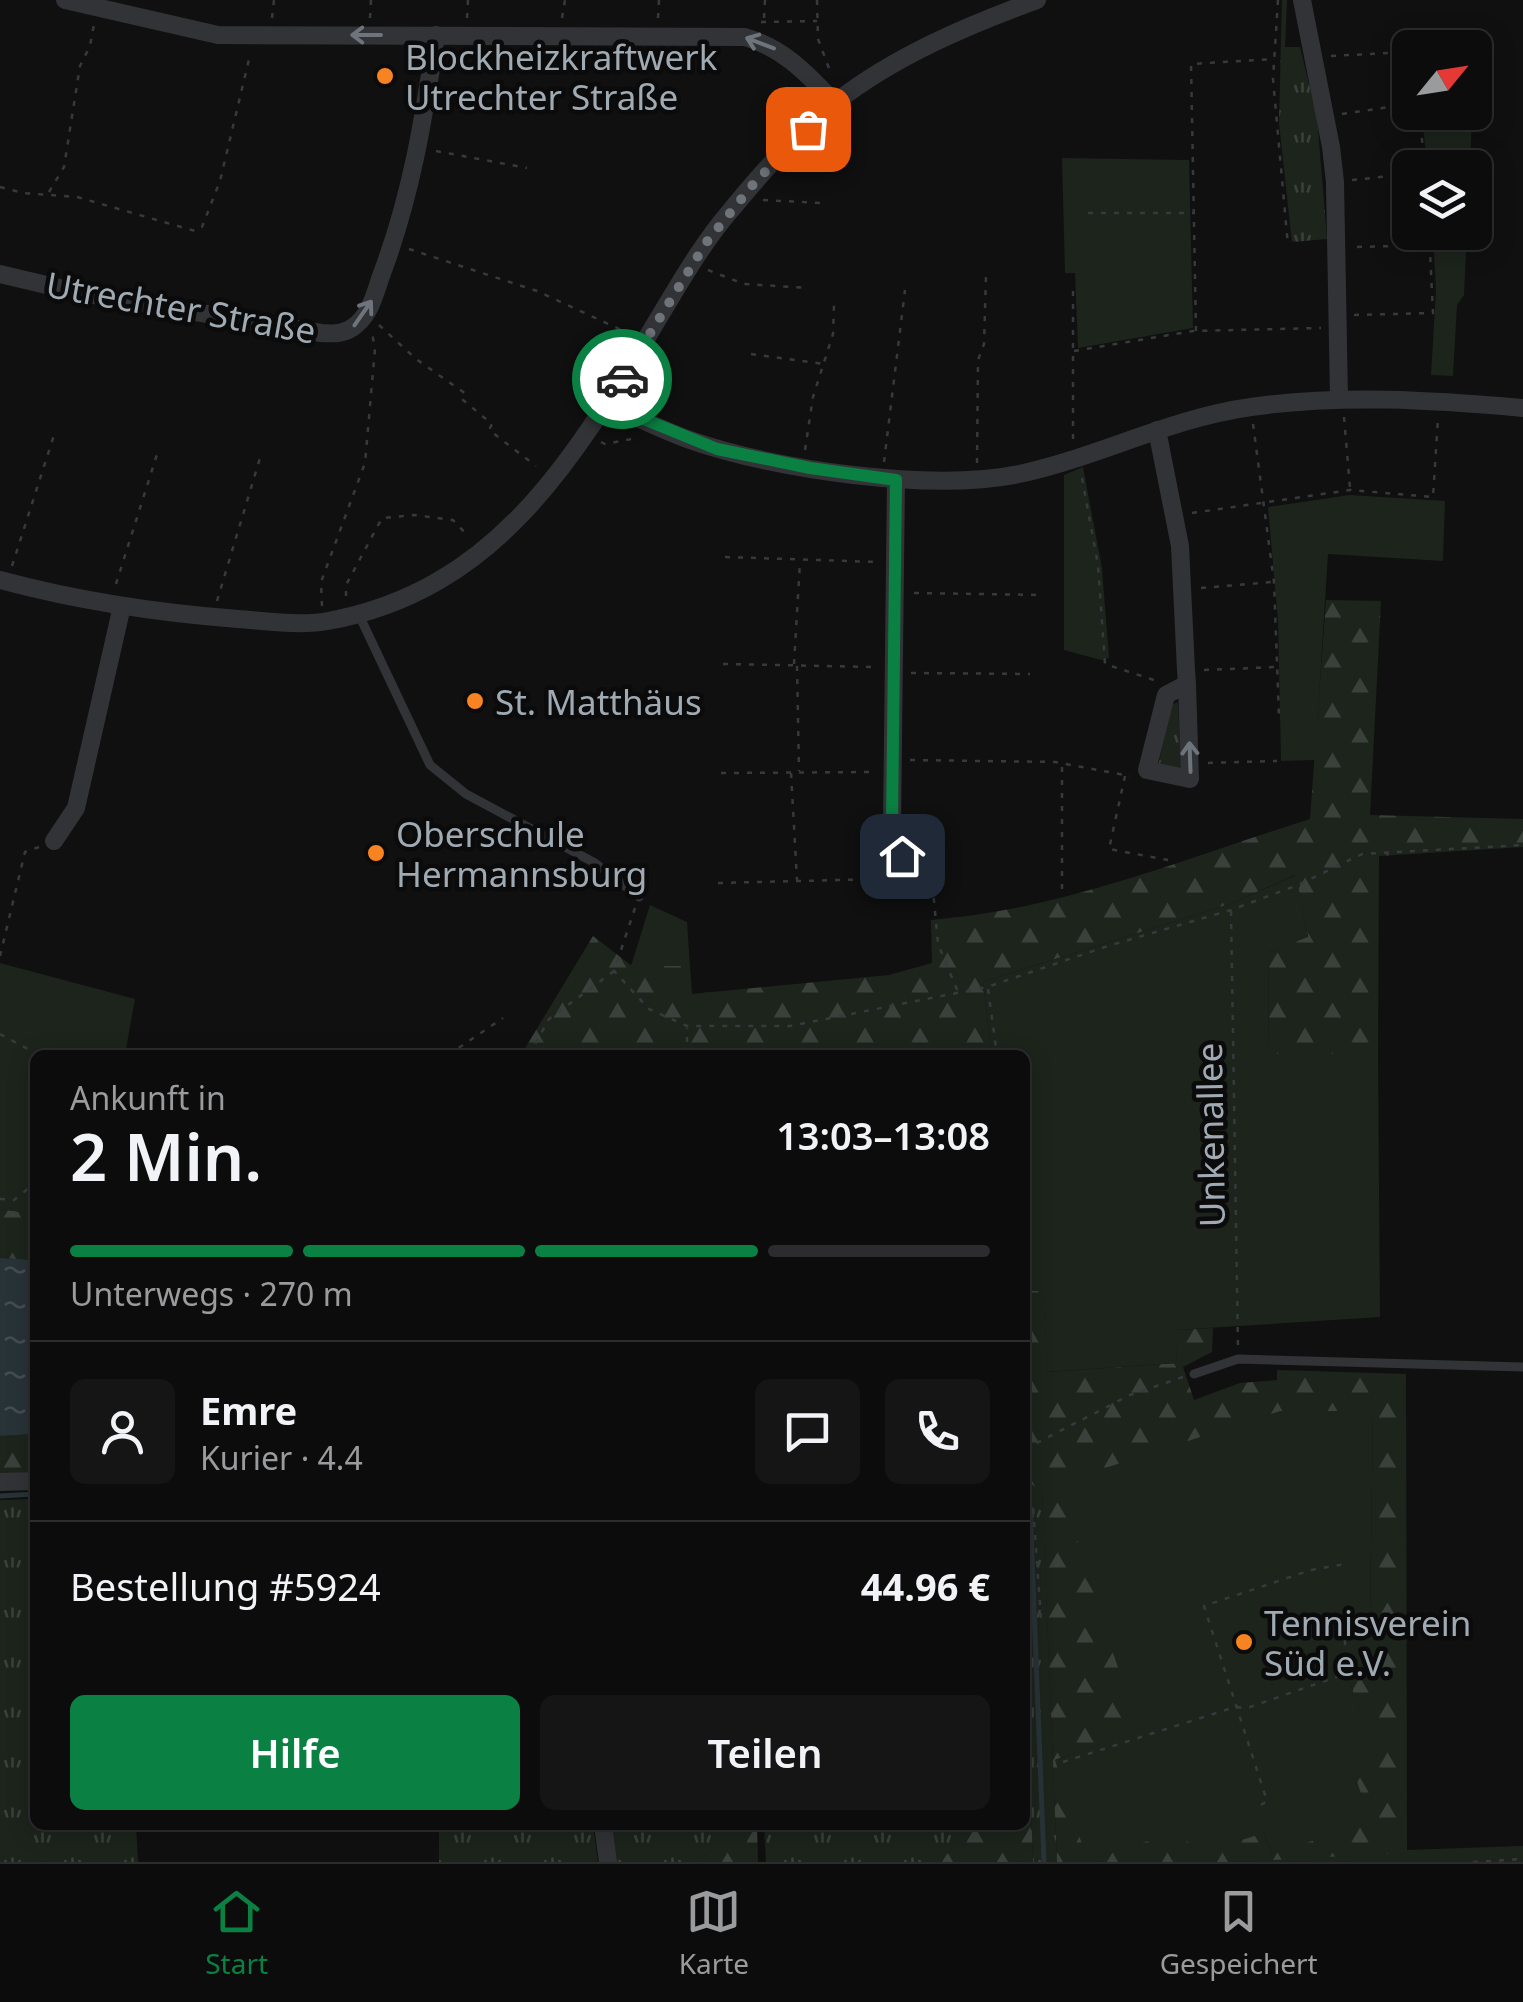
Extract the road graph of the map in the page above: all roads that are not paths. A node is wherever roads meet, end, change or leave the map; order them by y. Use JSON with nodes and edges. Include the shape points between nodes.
{"nodes":[{"id":1,"x":66,"y":0,"type":"edge"},
{"id":2,"x":1038,"y":0,"type":"edge"},
{"id":3,"x":1302,"y":0,"type":"edge"},
{"id":4,"x":436,"y":35,"type":"junction"},
{"id":5,"x":838,"y":101,"type":"junction"},
{"id":6,"x":0,"y":274,"type":"edge"},
{"id":7,"x":1339,"y":398,"type":"junction"},
{"id":8,"x":607,"y":404,"type":"junction"},
{"id":9,"x":1523,"y":408,"type":"edge"},
{"id":10,"x":1158,"y":430,"type":"junction"},
{"id":11,"x":889,"y":479,"type":"junction"},
{"id":12,"x":4,"y":581,"type":"edge"},
{"id":13,"x":116,"y":605,"type":"junction"},
{"id":14,"x":352,"y":616,"type":"junction"},
{"id":15,"x":1186,"y":677,"type":"junction"},
{"id":16,"x":54,"y":841,"type":"road end"},
{"id":17,"x":902,"y":856,"type":"road end"},
{"id":18,"x":639,"y":897,"type":"road end"},
{"id":19,"x":1523,"y":1367,"type":"edge"},
{"id":20,"x":1194,"y":1374,"type":"road end"},
{"id":21,"x":30,"y":1481,"type":"edge"},
{"id":22,"x":0,"y":1482,"type":"edge"},
{"id":23,"x":605,"y":1830,"type":"edge"},
{"id":24,"x":608,"y":1862,"type":"edge"}],
"edges":[{"from":4,"to":1,"type":"street","one_way":true,"via":[[218,35]]},
{"from":2,"to":5,"type":"street","via":[[920,50]]},
{"from":3,"to":7,"type":"street","via":[[1335,182]]},
{"from":5,"to":4,"type":"street","one_way":true,"via":[[791,58],[754,39]]},
{"from":6,"to":4,"type":"street","name":"Utrechter Straße","one_way":true,"via":[[321,333],[354,326],[367,314],[393,244],[419,147]]},
{"from":5,"to":8,"type":"street","via":[[748,190],[694,262]]},
{"from":7,"to":9,"type":"street"},
{"from":7,"to":10,"type":"street","via":[[1250,407]]},
{"from":8,"to":11,"type":"street","via":[[717,449]]},
{"from":8,"to":14,"type":"street","via":[[552,479],[483,552],[412,597]]},
{"from":10,"to":11,"type":"street","via":[[1016,474]]},
{"from":10,"to":15,"type":"street","via":[[1175,515]]},
{"from":11,"to":17,"type":"street","via":[[895,562],[892,825]]},
{"from":12,"to":13,"type":"street"},
{"from":13,"to":14,"type":"street","via":[[212,617],[323,622]]},
{"from":13,"to":16,"type":"street","via":[[76,808]]},
{"from":14,"to":18,"type":"lane","via":[[430,765],[466,794],[595,863]]},
{"from":15,"to":15,"type":"street","one_way":true,"via":[[1169,692],[1148,770],[1190,779]]},
{"from":19,"to":20,"type":"lane","via":[[1238,1359]]},
{"from":21,"to":22,"type":"street"},
{"from":23,"to":24,"type":"street"}]}
